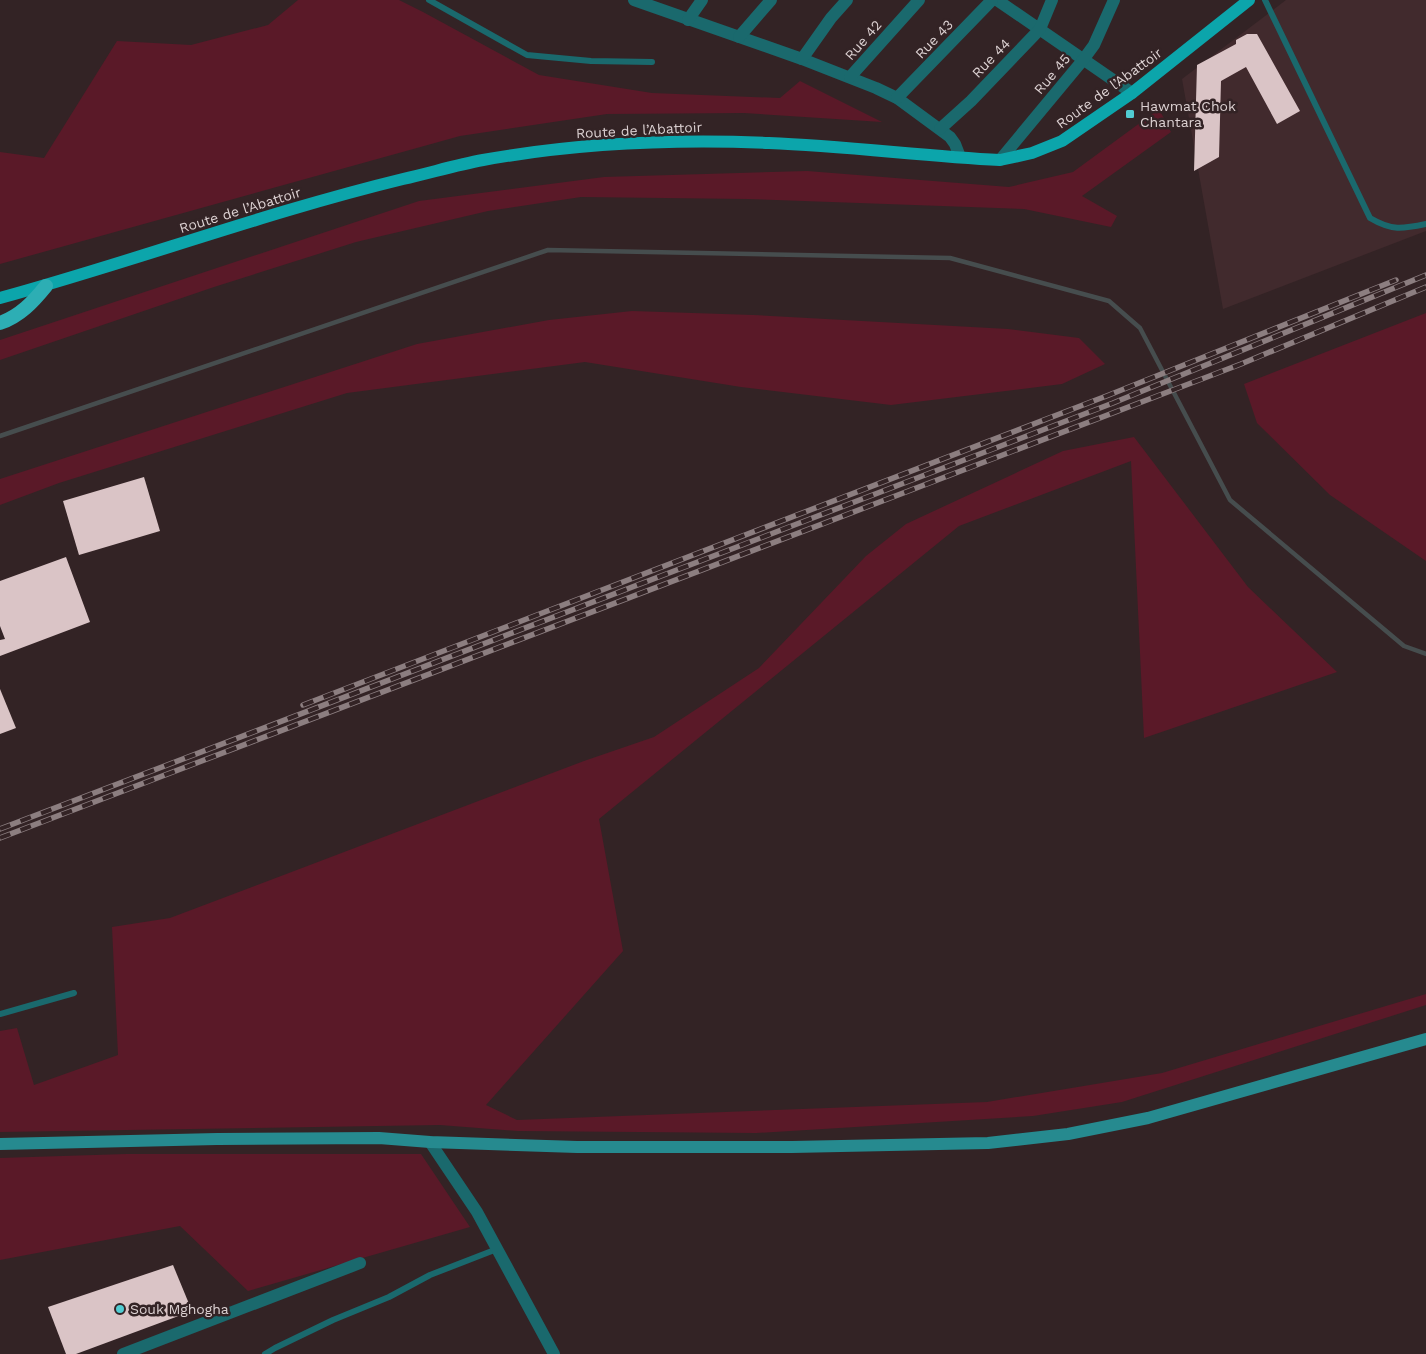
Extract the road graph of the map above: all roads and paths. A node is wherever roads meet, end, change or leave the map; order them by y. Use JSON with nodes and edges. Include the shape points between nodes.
{"nodes":[{"id":1,"x":429,"y":0,"type":"edge"},
{"id":2,"x":702,"y":0,"type":"edge"},
{"id":3,"x":771,"y":0,"type":"edge"},
{"id":4,"x":847,"y":0,"type":"edge"},
{"id":5,"x":919,"y":0,"type":"edge"},
{"id":6,"x":992,"y":0,"type":"edge"},
{"id":7,"x":997,"y":0,"type":"edge"},
{"id":8,"x":1052,"y":0,"type":"edge"},
{"id":9,"x":1114,"y":0,"type":"edge"},
{"id":10,"x":1249,"y":0,"type":"edge"},
{"id":11,"x":1265,"y":0,"type":"edge"},
{"id":12,"x":640,"y":1,"type":"edge"},
{"id":13,"x":688,"y":20,"type":"junction"},
{"id":14,"x":1040,"y":29,"type":"junction"},
{"id":15,"x":739,"y":37,"type":"junction"},
{"id":16,"x":802,"y":59,"type":"junction"},
{"id":17,"x":1083,"y":60,"type":"junction"},
{"id":18,"x":652,"y":62,"type":"dead end"},
{"id":19,"x":850,"y":77,"type":"junction"},
{"id":20,"x":1132,"y":94,"type":"junction"},
{"id":21,"x":897,"y":98,"type":"junction"},
{"id":22,"x":940,"y":129,"type":"junction"},
{"id":23,"x":960,"y":158,"type":"junction"},
{"id":24,"x":1000,"y":160,"type":"junction"},
{"id":25,"x":1426,"y":224,"type":"edge"},
{"id":26,"x":46,"y":286,"type":"junction"},
{"id":27,"x":0,"y":298,"type":"edge"},
{"id":28,"x":0,"y":324,"type":"edge"},
{"id":29,"x":74,"y":993,"type":"dead end"},
{"id":30,"x":0,"y":1014,"type":"edge"},
{"id":31,"x":1426,"y":1039,"type":"edge"},
{"id":32,"x":430,"y":1142,"type":"junction"},
{"id":33,"x":0,"y":1144,"type":"edge"},
{"id":34,"x":498,"y":1249,"type":"junction"},
{"id":35,"x":360,"y":1263,"type":"dead end"},
{"id":36,"x":123,"y":1354,"type":"edge"},
{"id":37,"x":265,"y":1354,"type":"edge"},
{"id":38,"x":554,"y":1354,"type":"edge"}],
"edges":[{"from":1,"to":18,"type":"lane","via":[[527,55]]},
{"from":2,"to":13,"type":"street"},
{"from":3,"to":15,"type":"street"},
{"from":4,"to":16,"type":"street"},
{"from":5,"to":19,"type":"street","name":"Rue 42"},
{"from":6,"to":21,"type":"street","name":"Rue 43"},
{"from":7,"to":14,"type":"street"},
{"from":8,"to":14,"type":"street","name":"Rue 44"},
{"from":9,"to":17,"type":"street","name":"Rue 45","via":[[1094,45]]},
{"from":10,"to":20,"type":"main road","name":"Route de l’Abattoir"},
{"from":11,"to":25,"type":"lane","via":[[1370,218],[1389,228]]},
{"from":12,"to":13,"type":"street"},
{"from":13,"to":15,"type":"street"},
{"from":14,"to":17,"type":"street"},
{"from":14,"to":22,"type":"street","name":"Rue 44"},
{"from":15,"to":16,"type":"street"},
{"from":16,"to":19,"type":"street"},
{"from":17,"to":20,"type":"street"},
{"from":17,"to":24,"type":"street","name":"Rue 45"},
{"from":19,"to":21,"type":"street"},
{"from":20,"to":24,"type":"main road","name":"Route de l’Abattoir","via":[[1062,141],[1032,154]]},
{"from":21,"to":22,"type":"street"},
{"from":22,"to":23,"type":"street","via":[[955,144]]},
{"from":23,"to":24,"type":"main road","name":"Route de l’Abattoir"},
{"from":23,"to":26,"type":"main road","name":"Route de l’Abattoir","via":[[770,143],[661,141],[576,147],[482,160],[350,192]]},
{"from":26,"to":27,"type":"main road","name":"Route de l’Abattoir"},
{"from":26,"to":28,"type":"highway","via":[[20,313]]},
{"from":29,"to":30,"type":"lane"},
{"from":31,"to":32,"type":"main road","via":[[1156,1116],[1029,1139],[988,1143],[792,1147],[577,1147]]},
{"from":32,"to":33,"type":"main road","via":[[379,1138],[236,1138]]},
{"from":32,"to":34,"type":"street","via":[[478,1212]]},
{"from":34,"to":37,"type":"lane","via":[[430,1275]]},
{"from":34,"to":38,"type":"street"},
{"from":35,"to":36,"type":"street"}]}
